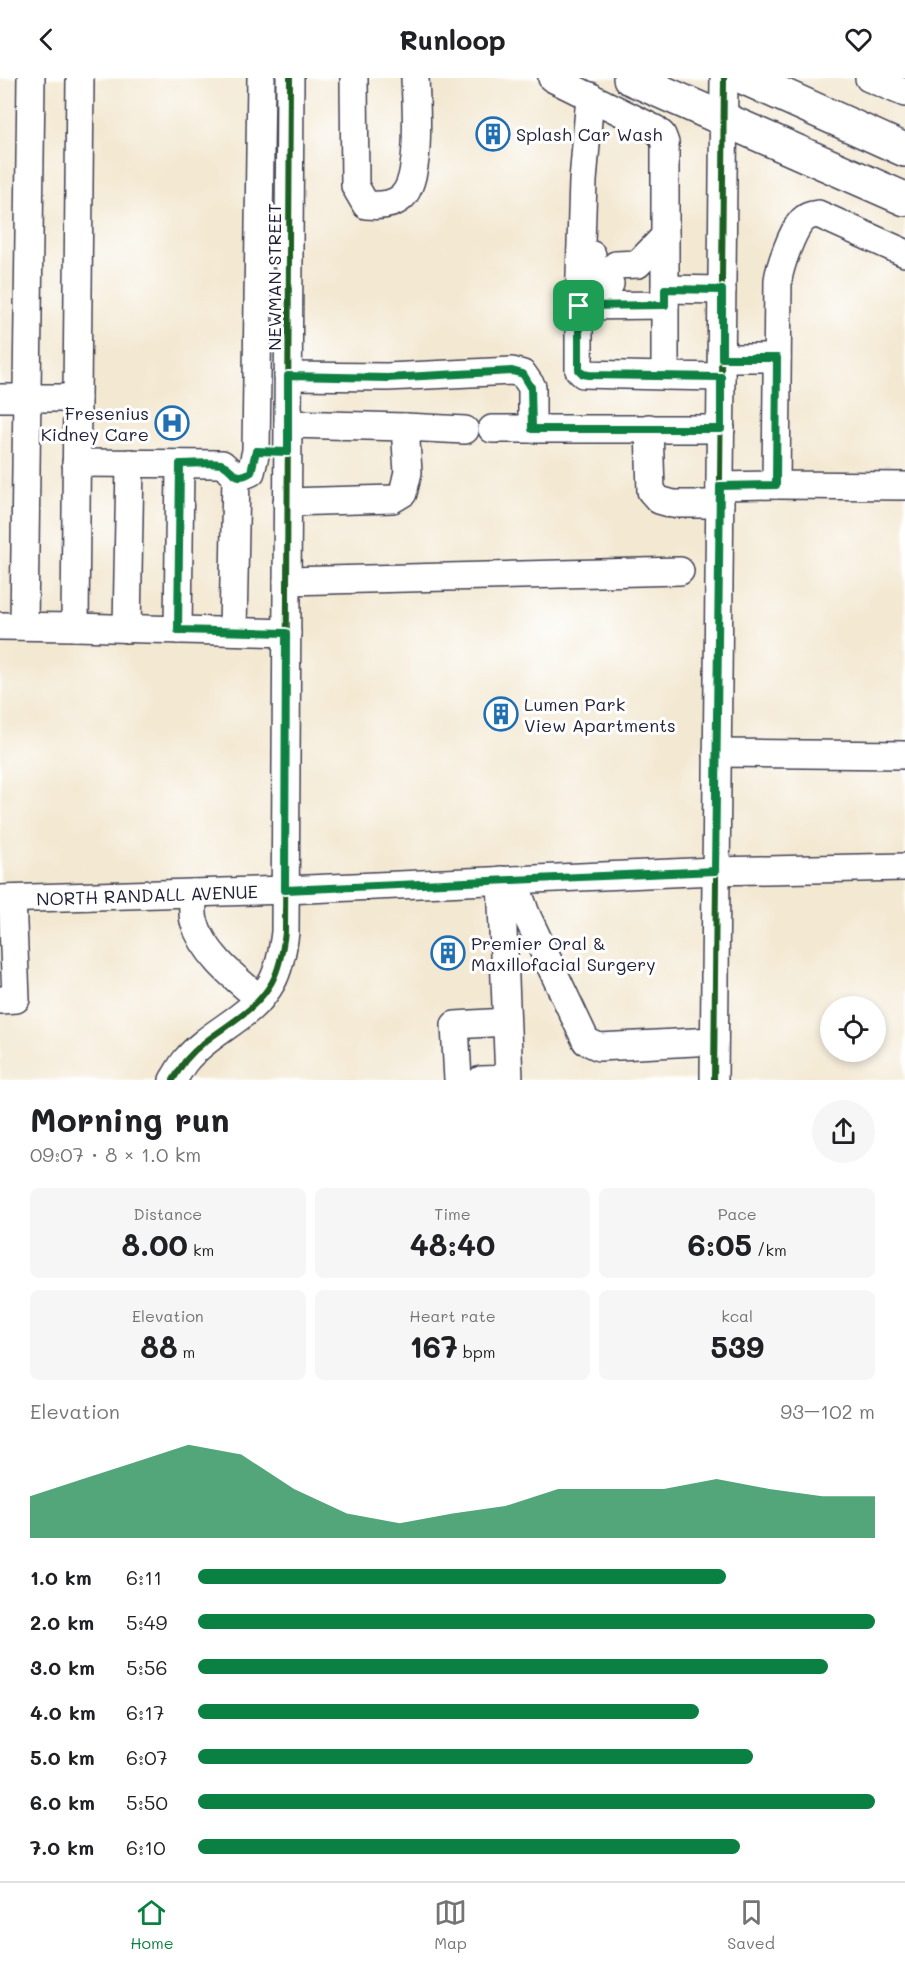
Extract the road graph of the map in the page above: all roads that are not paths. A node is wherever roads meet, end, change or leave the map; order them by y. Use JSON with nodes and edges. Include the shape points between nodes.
{"nodes":[{"id":1,"x":31,"y":78,"type":"edge"},
{"id":2,"x":80,"y":78,"type":"edge"},
{"id":3,"x":261,"y":78,"type":"edge"},
{"id":4,"x":290,"y":78,"type":"edge"},
{"id":5,"x":354,"y":78,"type":"edge"},
{"id":6,"x":415,"y":78,"type":"edge"},
{"id":7,"x":552,"y":78,"type":"edge"},
{"id":8,"x":630,"y":78,"type":"edge"},
{"id":9,"x":724,"y":78,"type":"edge"},
{"id":10,"x":745,"y":78,"type":"edge"},
{"id":11,"x":869,"y":78,"type":"edge"},
{"id":12,"x":905,"y":93,"type":"edge"},
{"id":13,"x":590,"y":96,"type":"junction"},
{"id":14,"x":724,"y":121,"type":"junction"},
{"id":15,"x":905,"y":150,"type":"edge"},
{"id":16,"x":905,"y":199,"type":"edge"},
{"id":17,"x":665,"y":236,"type":"junction"},
{"id":18,"x":905,"y":253,"type":"edge"},
{"id":19,"x":609,"y":266,"type":"junction"},
{"id":20,"x":722,"y":290,"type":"junction"},
{"id":21,"x":665,"y":297,"type":"junction"},
{"id":22,"x":579,"y":306,"type":"junction"},
{"id":23,"x":777,"y":358,"type":"junction"},
{"id":24,"x":722,"y":367,"type":"junction"},
{"id":25,"x":288,"y":376,"type":"junction"},
{"id":26,"x":665,"y":376,"type":"junction"},
{"id":27,"x":0,"y":398,"type":"edge"},
{"id":28,"x":29,"y":398,"type":"junction"},
{"id":29,"x":76,"y":398,"type":"junction"},
{"id":30,"x":288,"y":424,"type":"junction"},
{"id":31,"x":405,"y":427,"type":"junction"},
{"id":32,"x":649,"y":428,"type":"junction"},
{"id":33,"x":492,"y":429,"type":"dead end"},
{"id":34,"x":532,"y":429,"type":"junction"},
{"id":35,"x":721,"y":429,"type":"junction"},
{"id":36,"x":465,"y":430,"type":"dead end"},
{"id":37,"x":256,"y":451,"type":"junction"},
{"id":38,"x":288,"y":452,"type":"junction"},
{"id":39,"x":76,"y":463,"type":"junction"},
{"id":40,"x":130,"y":463,"type":"junction"},
{"id":41,"x":180,"y":464,"type":"junction"},
{"id":42,"x":236,"y":476,"type":"junction"},
{"id":43,"x":776,"y":485,"type":"junction"},
{"id":44,"x":905,"y":486,"type":"edge"},
{"id":45,"x":720,"y":495,"type":"junction"},
{"id":46,"x":287,"y":502,"type":"junction"},
{"id":47,"x":680,"y":571,"type":"dead end"},
{"id":48,"x":287,"y":581,"type":"junction"},
{"id":49,"x":12,"y":626,"type":"edge"},
{"id":50,"x":75,"y":627,"type":"junction"},
{"id":51,"x":127,"y":629,"type":"junction"},
{"id":52,"x":178,"y":630,"type":"junction"},
{"id":53,"x":233,"y":632,"type":"junction"},
{"id":54,"x":286,"y":633,"type":"junction"},
{"id":55,"x":717,"y":753,"type":"junction"},
{"id":56,"x":905,"y":755,"type":"edge"},
{"id":57,"x":905,"y":867,"type":"edge"},
{"id":58,"x":715,"y":871,"type":"junction"},
{"id":59,"x":508,"y":880,"type":"junction"},
{"id":60,"x":285,"y":890,"type":"junction"},
{"id":61,"x":193,"y":893,"type":"junction"},
{"id":62,"x":6,"y":899,"type":"edge"},
{"id":63,"x":260,"y":999,"type":"junction"},
{"id":64,"x":0,"y":1000,"type":"edge"},
{"id":65,"x":506,"y":1022,"type":"junction"},
{"id":66,"x":714,"y":1041,"type":"junction"},
{"id":67,"x":173,"y":1080,"type":"edge"},
{"id":68,"x":458,"y":1080,"type":"edge"},
{"id":69,"x":481,"y":1080,"type":"edge"},
{"id":70,"x":714,"y":1080,"type":"edge"}],
"edges":[{"from":1,"to":28,"type":"street"},
{"from":2,"to":29,"type":"street"},
{"from":3,"to":37,"type":"street"},
{"from":4,"to":25,"type":"street","name":"NEWMAN STREET"},
{"from":5,"to":6,"type":"street","via":[[355,186],[366,205],[384,206],[402,197],[413,174],[417,129]]},
{"from":7,"to":13,"type":"street"},
{"from":8,"to":14,"type":"main road"},
{"from":9,"to":14,"type":"street"},
{"from":10,"to":15,"type":"main road"},
{"from":11,"to":12,"type":"street"},
{"from":13,"to":17,"type":"street","via":[[662,135]]},
{"from":13,"to":19,"type":"street","via":[[583,182]]},
{"from":14,"to":16,"type":"main road"},
{"from":14,"to":20,"type":"street"},
{"from":17,"to":19,"type":"street"},
{"from":17,"to":21,"type":"street"},
{"from":18,"to":23,"type":"street","via":[[818,214],[807,216],[799,223],[780,268]]},
{"from":19,"to":22,"type":"street"},
{"from":20,"to":21,"type":"street"},
{"from":20,"to":24,"type":"street"},
{"from":21,"to":22,"type":"street"},
{"from":21,"to":26,"type":"street"},
{"from":22,"to":26,"type":"street","via":[[579,370],[583,374]]},
{"from":23,"to":24,"type":"street"},
{"from":23,"to":43,"type":"street"},
{"from":24,"to":26,"type":"street"},
{"from":24,"to":35,"type":"street"},
{"from":25,"to":30,"type":"street","name":"NEWMAN STREET"},
{"from":25,"to":34,"type":"street","via":[[387,378],[512,371],[523,374],[531,387]]},
{"from":27,"to":28,"type":"street"},
{"from":28,"to":29,"type":"street"},
{"from":28,"to":49,"type":"street"},
{"from":29,"to":39,"type":"street"},
{"from":30,"to":31,"type":"street"},
{"from":30,"to":38,"type":"street","name":"NEWMAN STREET"},
{"from":31,"to":36,"type":"street"},
{"from":31,"to":46,"type":"street","via":[[408,472],[403,493],[393,499]]},
{"from":32,"to":34,"type":"street"},
{"from":32,"to":35,"type":"street"},
{"from":32,"to":45,"type":"street","via":[[651,491],[659,500],[673,504]]},
{"from":33,"to":34,"type":"street"},
{"from":35,"to":45,"type":"street"},
{"from":37,"to":38,"type":"street"},
{"from":37,"to":42,"type":"street","via":[[251,472]]},
{"from":38,"to":46,"type":"street","name":"NEWMAN STREET"},
{"from":39,"to":40,"type":"street"},
{"from":39,"to":50,"type":"street"},
{"from":40,"to":41,"type":"street"},
{"from":40,"to":51,"type":"street"},
{"from":41,"to":42,"type":"street","via":[[222,464]]},
{"from":41,"to":52,"type":"street"},
{"from":42,"to":53,"type":"street"},
{"from":43,"to":44,"type":"street"},
{"from":43,"to":45,"type":"street"},
{"from":45,"to":55,"type":"street"},
{"from":46,"to":48,"type":"street","name":"NEWMAN STREET"},
{"from":47,"to":48,"type":"street"},
{"from":48,"to":54,"type":"street","name":"NEWMAN STREET"},
{"from":49,"to":50,"type":"street"},
{"from":50,"to":51,"type":"street"},
{"from":51,"to":52,"type":"street"},
{"from":52,"to":53,"type":"street"},
{"from":53,"to":54,"type":"street"},
{"from":54,"to":60,"type":"street","name":"NEWMAN STREET"},
{"from":55,"to":56,"type":"street"},
{"from":55,"to":58,"type":"street"},
{"from":57,"to":58,"type":"street","name":"NORTH RANDALL AVENUE"},
{"from":58,"to":59,"type":"street","name":"NORTH RANDALL AVENUE"},
{"from":58,"to":66,"type":"street"},
{"from":59,"to":60,"type":"street","name":"NORTH RANDALL AVENUE"},
{"from":59,"to":65,"type":"street"},
{"from":59,"to":66,"type":"street","via":[[586,1041],[599,1047]]},
{"from":60,"to":61,"type":"street","name":"NORTH RANDALL AVENUE"},
{"from":60,"to":63,"type":"street","name":"NEWMAN STREET","via":[[282,954]]},
{"from":61,"to":62,"type":"street","name":"NORTH RANDALL AVENUE"},
{"from":61,"to":63,"type":"street","via":[[194,921],[206,945],[222,968]]},
{"from":62,"to":64,"type":"street","via":[[16,999]]},
{"from":63,"to":67,"type":"street","name":"NEWMAN STREET","via":[[186,1060]]},
{"from":65,"to":68,"type":"street","via":[[454,1025]]},
{"from":65,"to":69,"type":"street","via":[[509,1079]]},
{"from":66,"to":70,"type":"street"}]}
